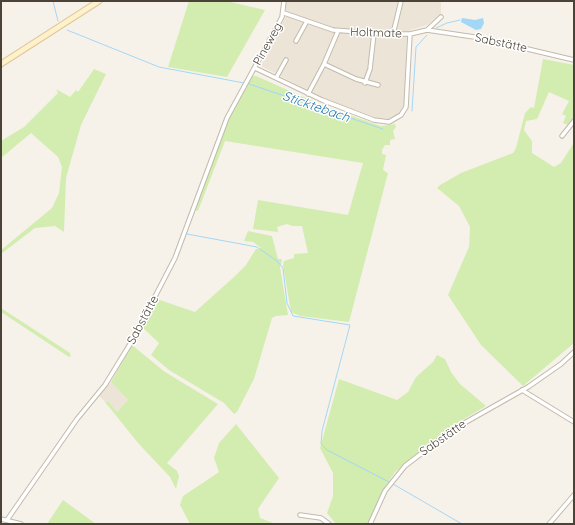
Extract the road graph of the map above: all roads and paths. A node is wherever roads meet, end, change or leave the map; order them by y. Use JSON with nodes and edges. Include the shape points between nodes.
{"nodes":[{"id":1,"x":99,"y":1,"type":"edge"},
{"id":2,"x":284,"y":1,"type":"edge"},
{"id":3,"x":401,"y":1,"type":"edge"},
{"id":4,"x":284,"y":12,"type":"junction"},
{"id":5,"x":441,"y":16,"type":"dead end"},
{"id":6,"x":307,"y":21,"type":"junction"},
{"id":7,"x":427,"y":30,"type":"junction"},
{"id":8,"x":338,"y":31,"type":"junction"},
{"id":9,"x":374,"y":33,"type":"junction"},
{"id":10,"x":393,"y":34,"type":"junction"},
{"id":11,"x":410,"y":34,"type":"junction"},
{"id":12,"x":296,"y":41,"type":"dead end"},
{"id":13,"x":286,"y":60,"type":"dead end"},
{"id":14,"x":574,"y":60,"type":"edge"},
{"id":15,"x":1,"y":64,"type":"edge"},
{"id":16,"x":324,"y":64,"type":"junction"},
{"id":17,"x":254,"y":68,"type":"junction"},
{"id":18,"x":276,"y":78,"type":"junction"},
{"id":19,"x":365,"y":82,"type":"junction"},
{"id":20,"x":245,"y":84,"type":"joint"},
{"id":21,"x":378,"y":85,"type":"dead end"},
{"id":22,"x":308,"y":94,"type":"junction"},
{"id":23,"x":574,"y":121,"type":"edge"},
{"id":24,"x":562,"y":136,"type":"dead end"},
{"id":25,"x":574,"y":352,"type":"edge"},
{"id":26,"x":522,"y":390,"type":"junction"},
{"id":27,"x":574,"y":422,"type":"edge"},
{"id":28,"x":574,"y":495,"type":"edge"},
{"id":29,"x":300,"y":515,"type":"dead end"},
{"id":30,"x":1,"y":519,"type":"edge"},
{"id":31,"x":7,"y":520,"type":"junction"},
{"id":32,"x":21,"y":524,"type":"edge"},
{"id":33,"x":329,"y":524,"type":"edge"},
{"id":34,"x":370,"y":524,"type":"edge"},
{"id":35,"x":549,"y":524,"type":"edge"}],
"edges":[{"from":1,"to":15,"type":"main road"},
{"from":2,"to":4,"type":"street","name":"Pineweg"},
{"from":3,"to":10,"type":"street"},
{"from":4,"to":6,"type":"street","name":"Holtmate"},
{"from":4,"to":17,"type":"street","name":"Pineweg"},
{"from":5,"to":7,"type":"street"},
{"from":6,"to":8,"type":"street","name":"Holtmate"},
{"from":6,"to":12,"type":"street"},
{"from":7,"to":11,"type":"street","name":"Holtmate"},
{"from":7,"to":14,"type":"street","name":"Sabstätte","via":[[481,38]]},
{"from":8,"to":9,"type":"street","name":"Holtmate"},
{"from":8,"to":16,"type":"street"},
{"from":9,"to":10,"type":"street","name":"Holtmate"},
{"from":9,"to":19,"type":"street","via":[[370,70]]},
{"from":10,"to":11,"type":"street","name":"Holtmate"},
{"from":11,"to":22,"type":"street","via":[[406,107],[401,115],[393,120],[379,121]]},
{"from":13,"to":18,"type":"street"},
{"from":16,"to":19,"type":"street"},
{"from":16,"to":22,"type":"street"},
{"from":17,"to":18,"type":"street"},
{"from":17,"to":20,"type":"street","name":"Pineweg"},
{"from":18,"to":22,"type":"street"},
{"from":19,"to":21,"type":"street"},
{"from":20,"to":31,"type":"street","name":"Sabstätte","via":[[221,131],[175,258],[132,341],[113,374],[77,419]]},
{"from":23,"to":24,"type":"street"},
{"from":25,"to":26,"type":"street","name":"Sabstätte","via":[[561,364]]},
{"from":26,"to":27,"type":"street"},
{"from":26,"to":34,"type":"street","name":"Sabstätte","via":[[452,430],[405,466],[388,486]]},
{"from":28,"to":35,"type":"street"},
{"from":29,"to":33,"type":"street","via":[[320,518]]},
{"from":30,"to":31,"type":"street"},
{"from":31,"to":32,"type":"street"}]}
